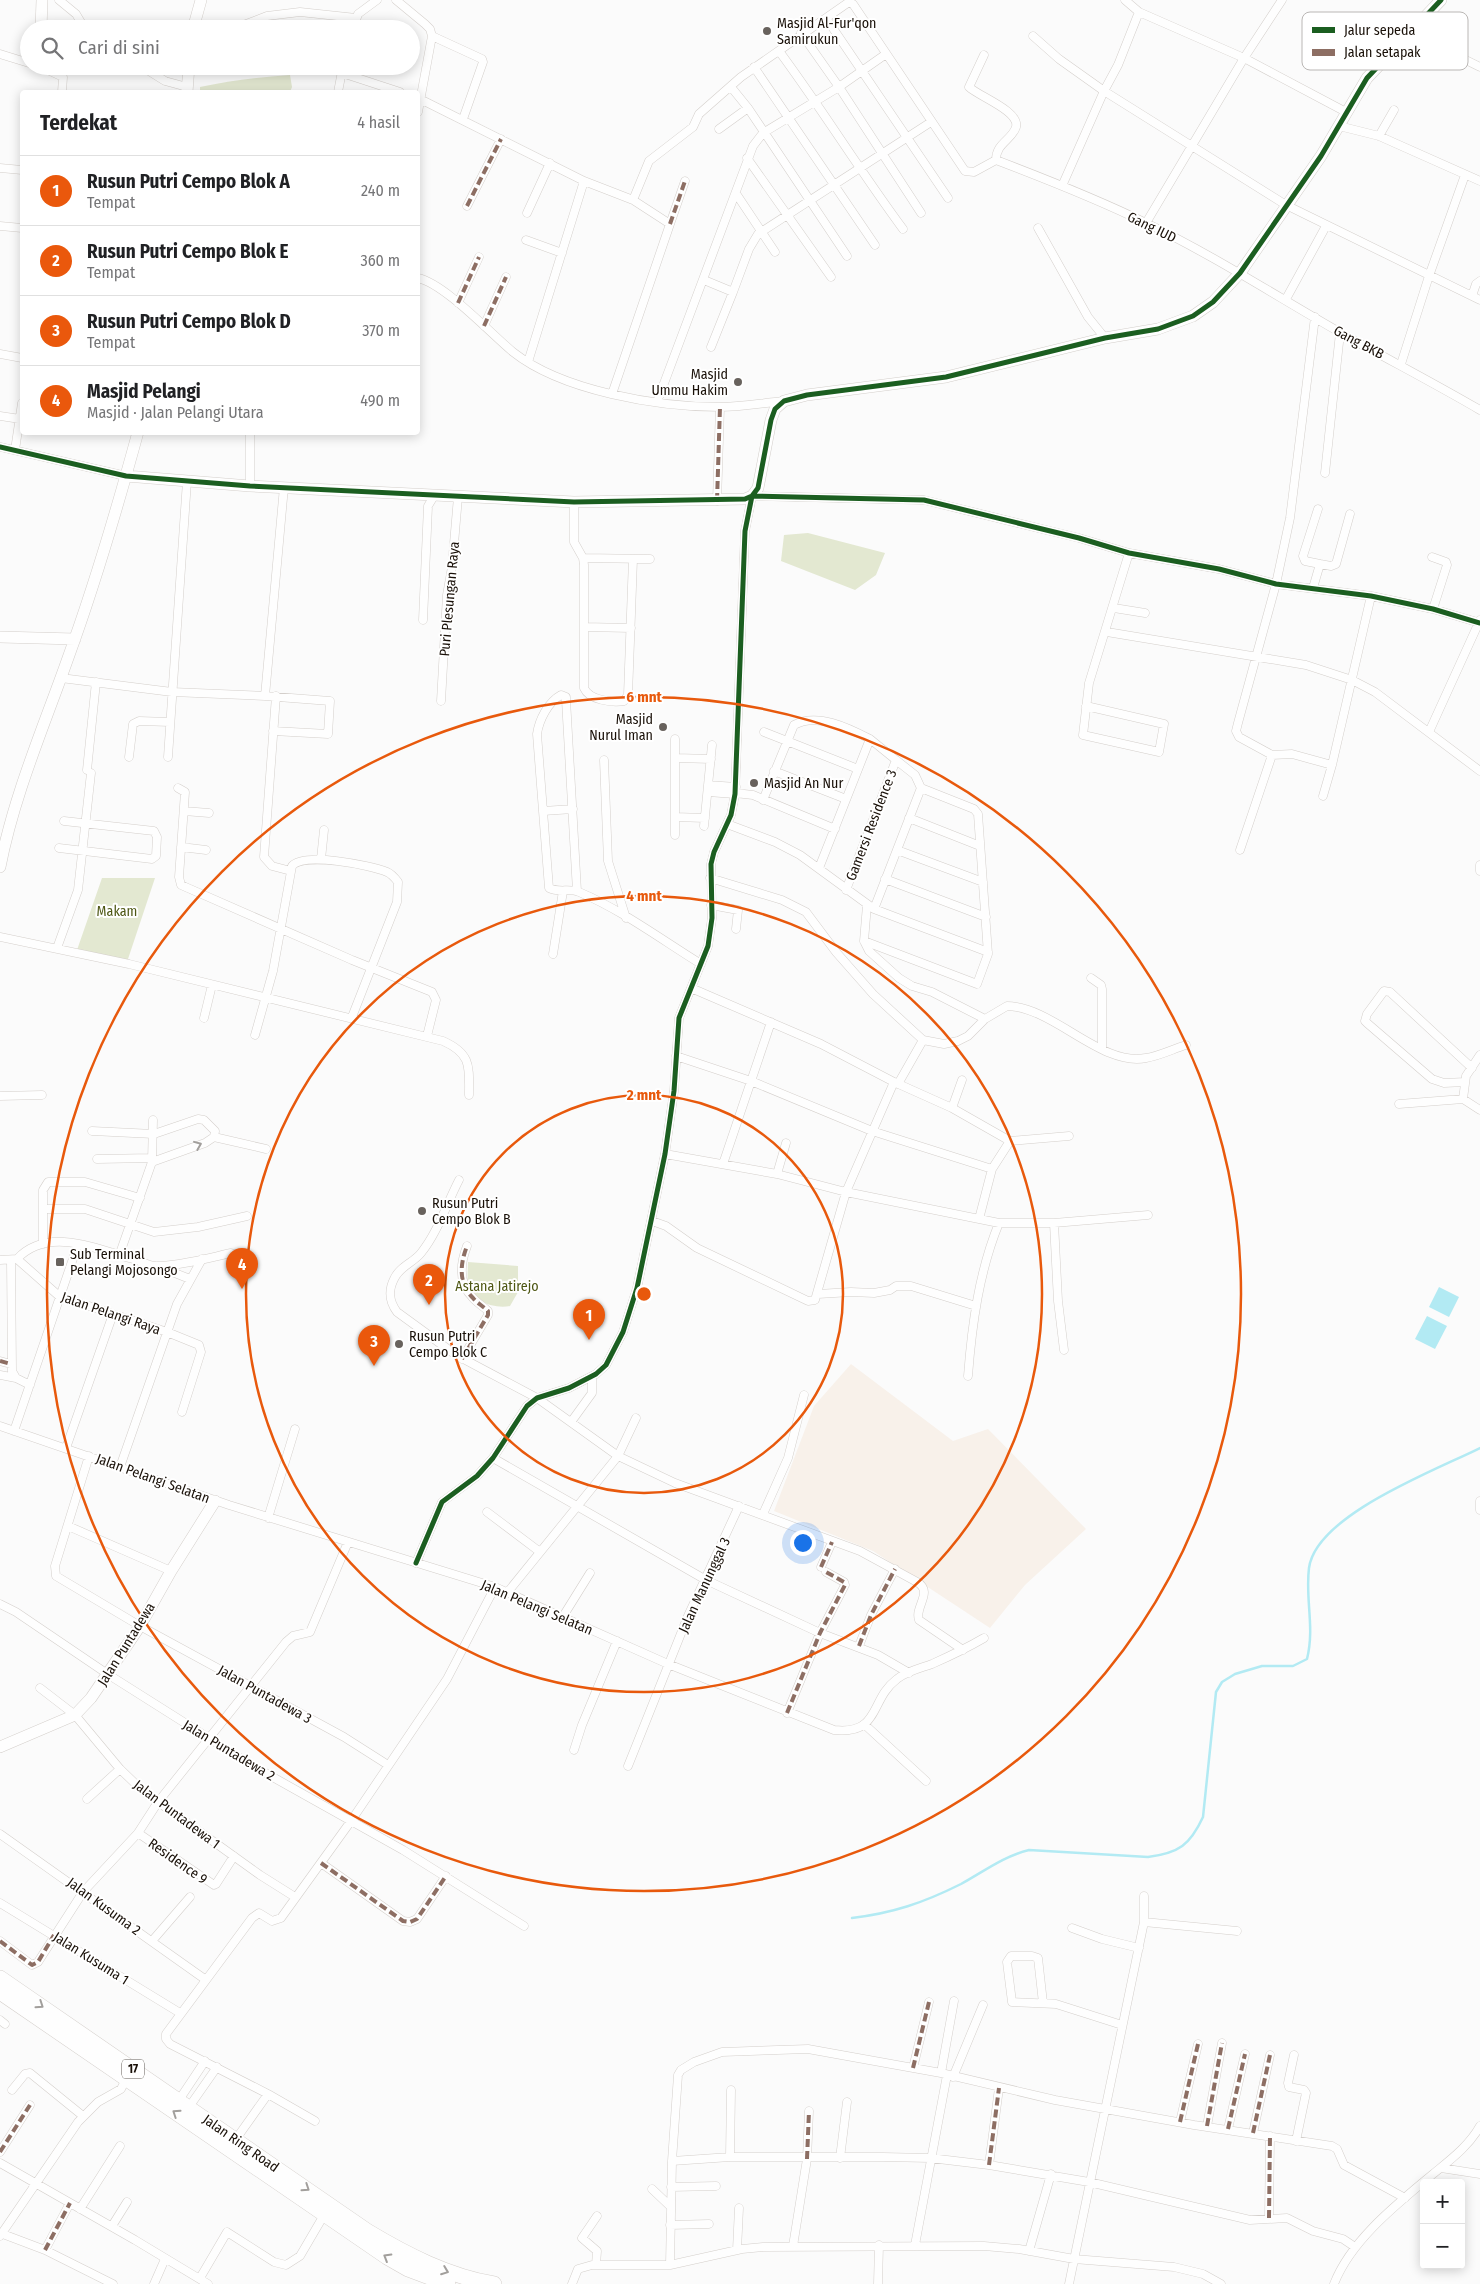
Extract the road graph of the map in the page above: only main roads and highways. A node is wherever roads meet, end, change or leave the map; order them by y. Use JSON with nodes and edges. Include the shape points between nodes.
{"nodes":[{"id":1,"x":0,"y":1978,"type":"edge"},
{"id":2,"x":0,"y":1992,"type":"edge"},
{"id":3,"x":263,"y":2165,"type":"junction"},
{"id":4,"x":448,"y":2284,"type":"edge"},
{"id":5,"x":494,"y":2284,"type":"edge"}],
"edges":[{"from":1,"to":3,"type":"highway","name":"Jalan Ring Road","number":"17","one_way":true,"via":[[236,2139]]},
{"from":3,"to":2,"type":"highway","name":"Jalan Ring Road","number":"17","one_way":true,"via":[[126,2079]]},
{"from":4,"to":3,"type":"highway","name":"Jalan Ring Road","number":"17","one_way":true,"via":[[387,2257],[324,2215]]},
{"from":3,"to":5,"type":"highway","name":"Jalan Ring Road","number":"17","one_way":true,"via":[[402,2252],[452,2274]]}]}
